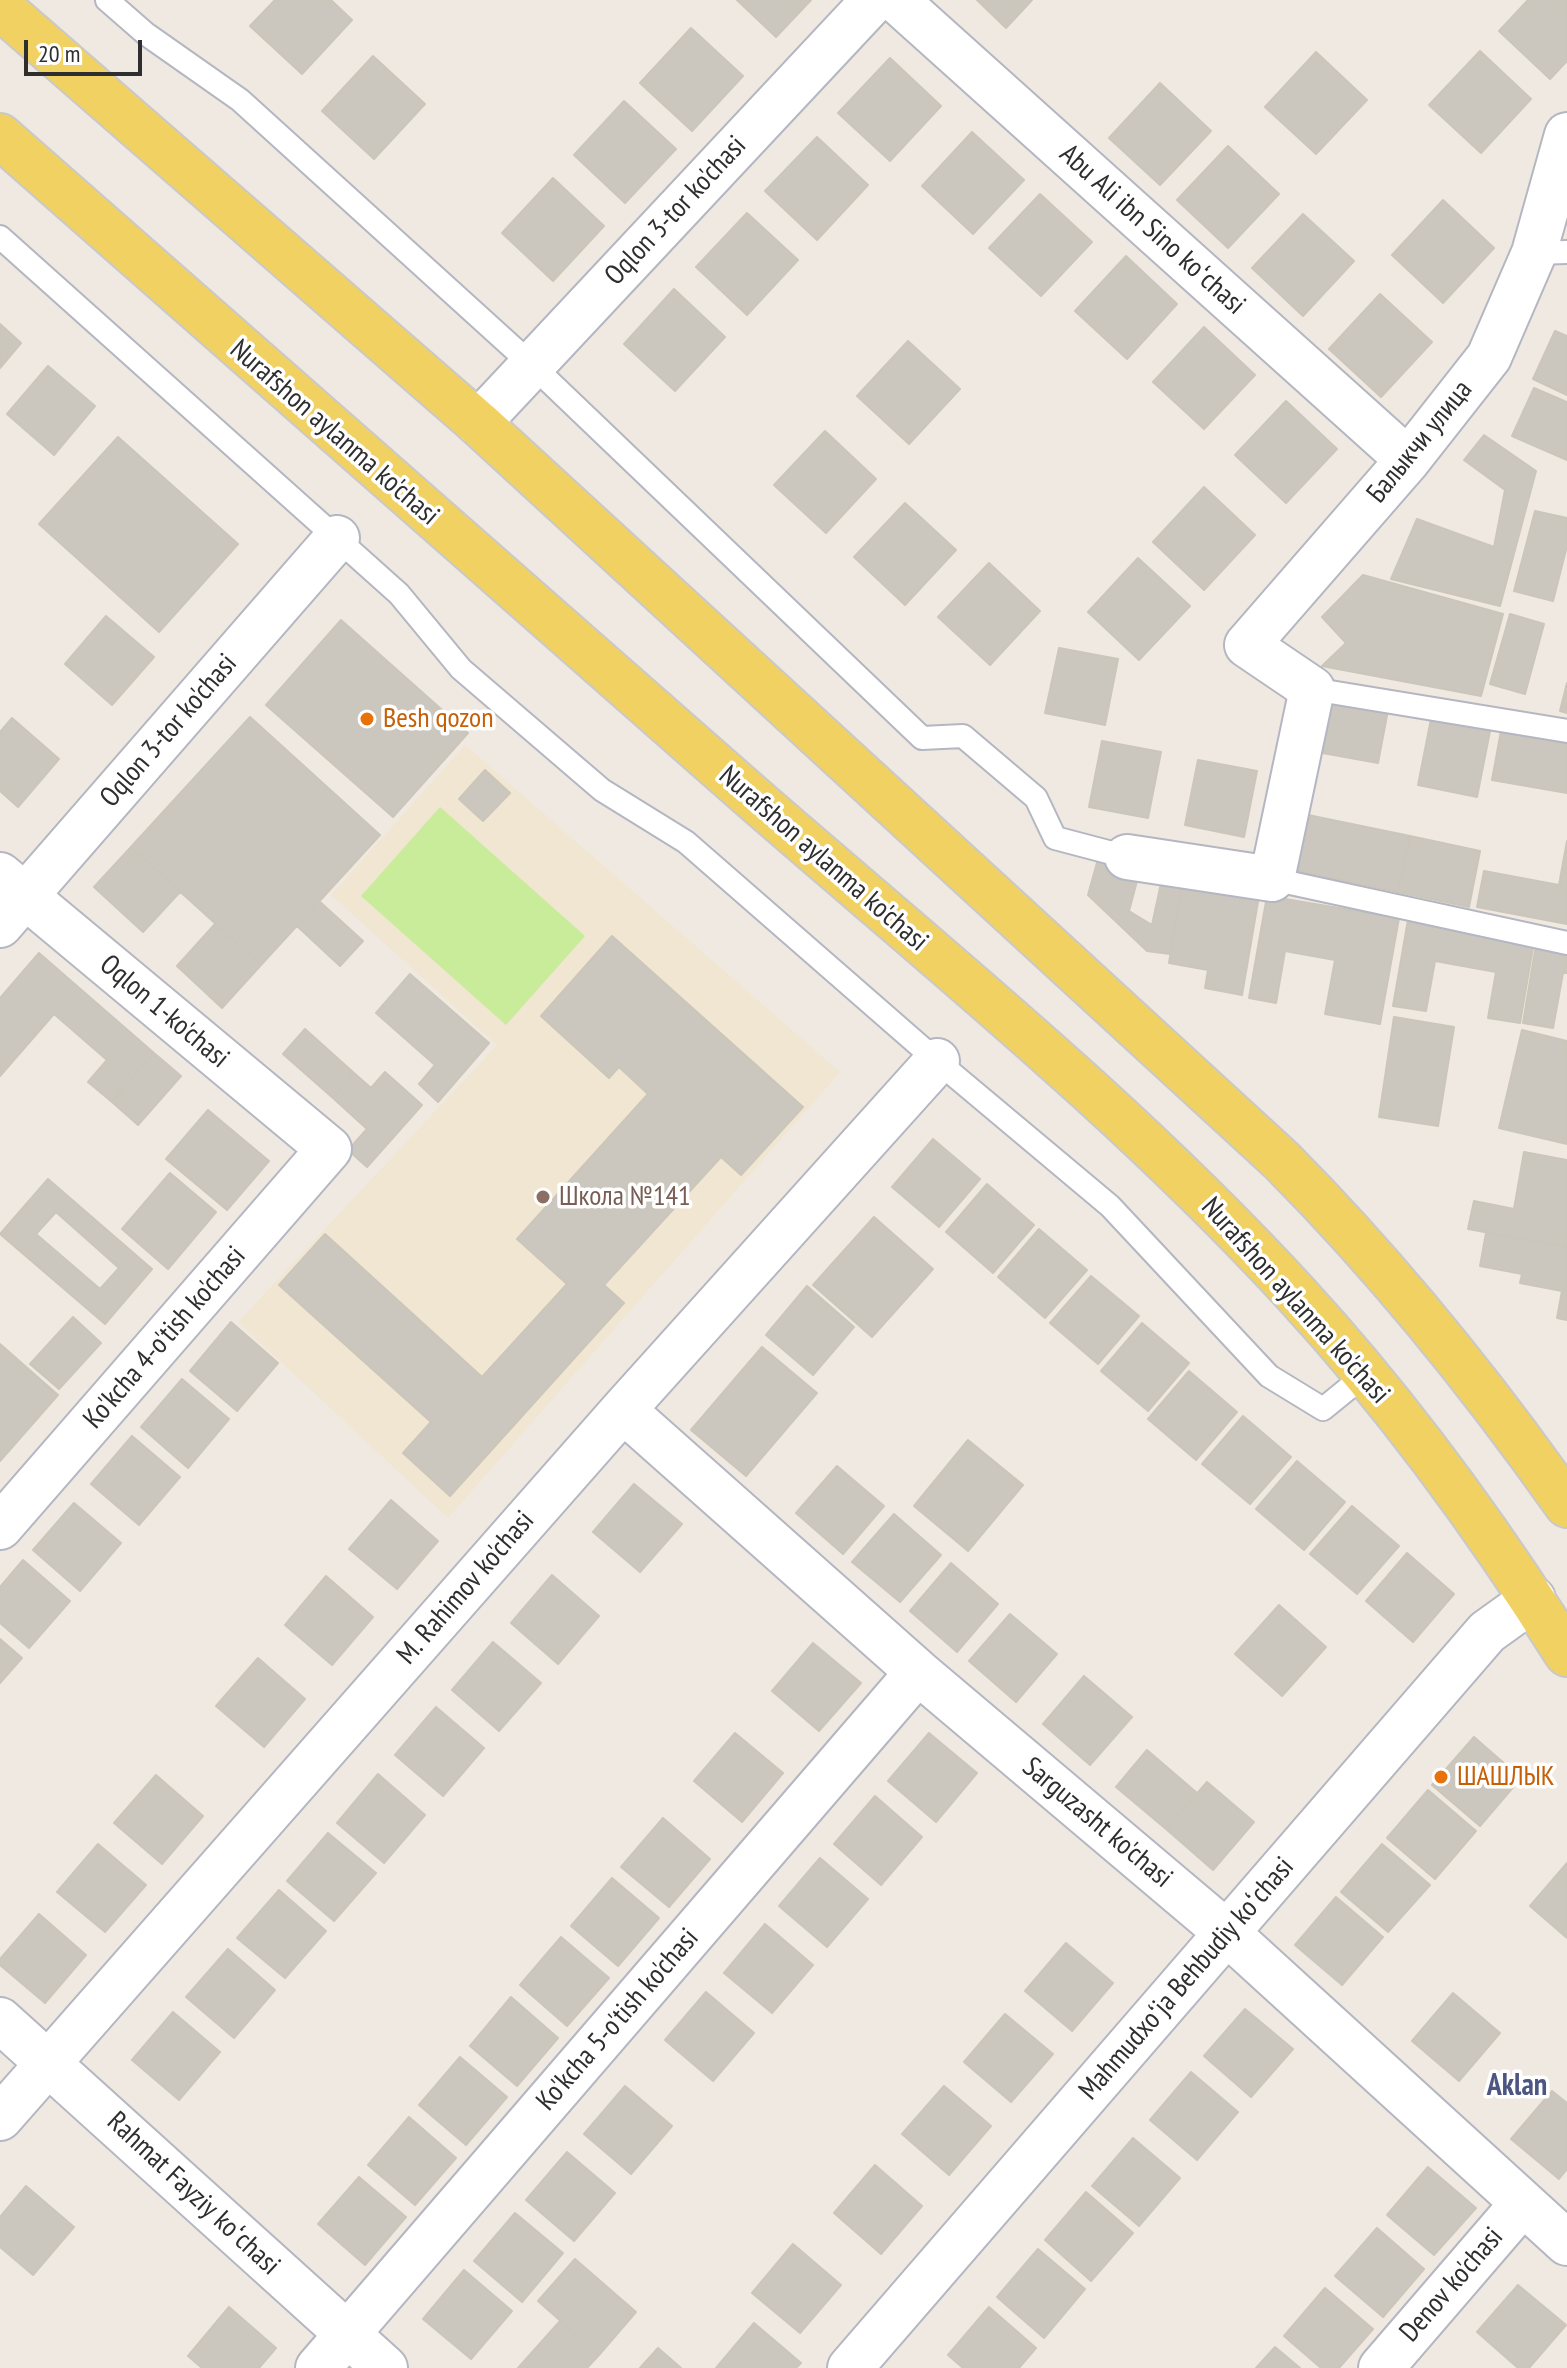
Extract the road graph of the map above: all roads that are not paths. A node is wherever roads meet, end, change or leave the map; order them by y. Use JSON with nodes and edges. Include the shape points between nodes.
{"nodes":[{"id":1,"x":107,"y":0,"type":"edge"},
{"id":2,"x":874,"y":0,"type":"edge"},
{"id":3,"x":896,"y":0,"type":"edge"},
{"id":4,"x":0,"y":7,"type":"edge"},
{"id":5,"x":1567,"y":135,"type":"edge"},
{"id":6,"x":0,"y":136,"type":"edge"},
{"id":7,"x":0,"y":237,"type":"edge"},
{"id":8,"x":1550,"y":252,"type":"edge"},
{"id":9,"x":532,"y":365,"type":"junction"},
{"id":10,"x":478,"y":423,"type":"junction"},
{"id":11,"x":1408,"y":460,"type":"junction"},
{"id":12,"x":337,"y":538,"type":"junction"},
{"id":13,"x":1312,"y":689,"type":"junction"},
{"id":14,"x":1567,"y":731,"type":"edge"},
{"id":15,"x":1127,"y":857,"type":"joint"},
{"id":16,"x":1272,"y":879,"type":"junction"},
{"id":17,"x":8,"y":899,"type":"edge"},
{"id":18,"x":1567,"y":943,"type":"edge"},
{"id":19,"x":937,"y":1061,"type":"junction"},
{"id":20,"x":329,"y":1149,"type":"joint"},
{"id":21,"x":1366,"y":1374,"type":"junction"},
{"id":22,"x":623,"y":1410,"type":"junction"},
{"id":23,"x":1567,"y":1505,"type":"edge"},
{"id":24,"x":0,"y":1527,"type":"edge"},
{"id":25,"x":1533,"y":1599,"type":"junction"},
{"id":26,"x":1567,"y":1654,"type":"edge"},
{"id":27,"x":918,"y":1672,"type":"junction"},
{"id":28,"x":1227,"y":1933,"type":"junction"},
{"id":29,"x":0,"y":2020,"type":"edge"},
{"id":30,"x":49,"y":2062,"type":"junction"},
{"id":31,"x":0,"y":2118,"type":"edge"},
{"id":32,"x":1523,"y":2203,"type":"junction"},
{"id":33,"x":1567,"y":2243,"type":"edge"},
{"id":34,"x":347,"y":2335,"type":"junction"},
{"id":35,"x":318,"y":2368,"type":"edge"},
{"id":36,"x":385,"y":2368,"type":"edge"},
{"id":37,"x":850,"y":2368,"type":"edge"},
{"id":38,"x":1381,"y":2368,"type":"edge"}],
"edges":[{"from":1,"to":9,"type":"lane","via":[[240,100]]},
{"from":2,"to":9,"type":"street","name":"Oqlon 3-tor ko'chasi"},
{"from":3,"to":11,"type":"street","name":"Abu Ali ibn Sino koʻchasi"},
{"from":4,"to":10,"type":"main road"},
{"from":5,"to":8,"type":"street","name":"Балыкчи улица"},
{"from":6,"to":21,"type":"main road","name":"Nurafshon aylanma ko'chasi","via":[[1116,1114],[1262,1258]]},
{"from":7,"to":12,"type":"lane"},
{"from":8,"to":11,"type":"street","name":"Балыкчи улица","via":[[1489,357]]},
{"from":9,"to":10,"type":"street","name":"Oqlon 3-tor ko'chasi"},
{"from":9,"to":15,"type":"lane","via":[[922,738],[963,736],[1036,798],[1055,838]]},
{"from":10,"to":23,"type":"main road","via":[[1282,1161],[1417,1309]]},
{"from":11,"to":13,"type":"street","name":"Балыкчи улица","via":[[1247,645]]},
{"from":12,"to":17,"type":"street","name":"Oqlon 3-tor ko'chasi"},
{"from":12,"to":19,"type":"lane","via":[[399,594],[461,669],[602,790],[686,842]]},
{"from":13,"to":14,"type":"lane","name":"Балыкчи улица"},
{"from":13,"to":16,"type":"street"},
{"from":15,"to":16,"type":"street"},
{"from":16,"to":18,"type":"lane"},
{"from":17,"to":20,"type":"street","name":"Oqlon 1-ko'chasi"},
{"from":19,"to":21,"type":"lane","via":[[1110,1206],[1269,1376],[1323,1409]]},
{"from":19,"to":22,"type":"street","name":"M. Rahimov ko'chasi"},
{"from":20,"to":24,"type":"street","name":"Ko'kcha 4-o'tish ko'chasi"},
{"from":21,"to":25,"type":"main road","name":"Nurafshon aylanma ko'chasi"},
{"from":22,"to":27,"type":"street","name":"Sarguzasht ko'chasi"},
{"from":22,"to":30,"type":"street","name":"M. Rahimov ko'chasi"},
{"from":25,"to":26,"type":"main road","name":"Nurafshon aylanma ko'chasi"},
{"from":25,"to":28,"type":"street","name":"Mahmudxoʻja Behbudiy koʻchasi","via":[[1487,1632]]},
{"from":27,"to":28,"type":"street","name":"Sarguzasht ko'chasi"},
{"from":27,"to":34,"type":"street","name":"Ko'kcha 5-o'tish ko'chasi"},
{"from":28,"to":32,"type":"street","name":"Sarguzasht ko'chasi"},
{"from":28,"to":37,"type":"street","name":"Mahmudxoʻja Behbudiy koʻchasi"},
{"from":29,"to":30,"type":"street","name":"Rahmat Fayziy koʻchasi"},
{"from":30,"to":31,"type":"street","name":"M. Rahimov ko'chasi"},
{"from":30,"to":34,"type":"street","name":"Rahmat Fayziy koʻchasi"},
{"from":32,"to":33,"type":"street","name":"Sarguzasht ko'chasi"},
{"from":32,"to":38,"type":"street","name":"Denov ko'chasi"},
{"from":34,"to":35,"type":"street","name":"Ko'kcha 5-o'tish ko'chasi"},
{"from":34,"to":36,"type":"street","name":"Rahmat Fayziy koʻchasi"}]}
